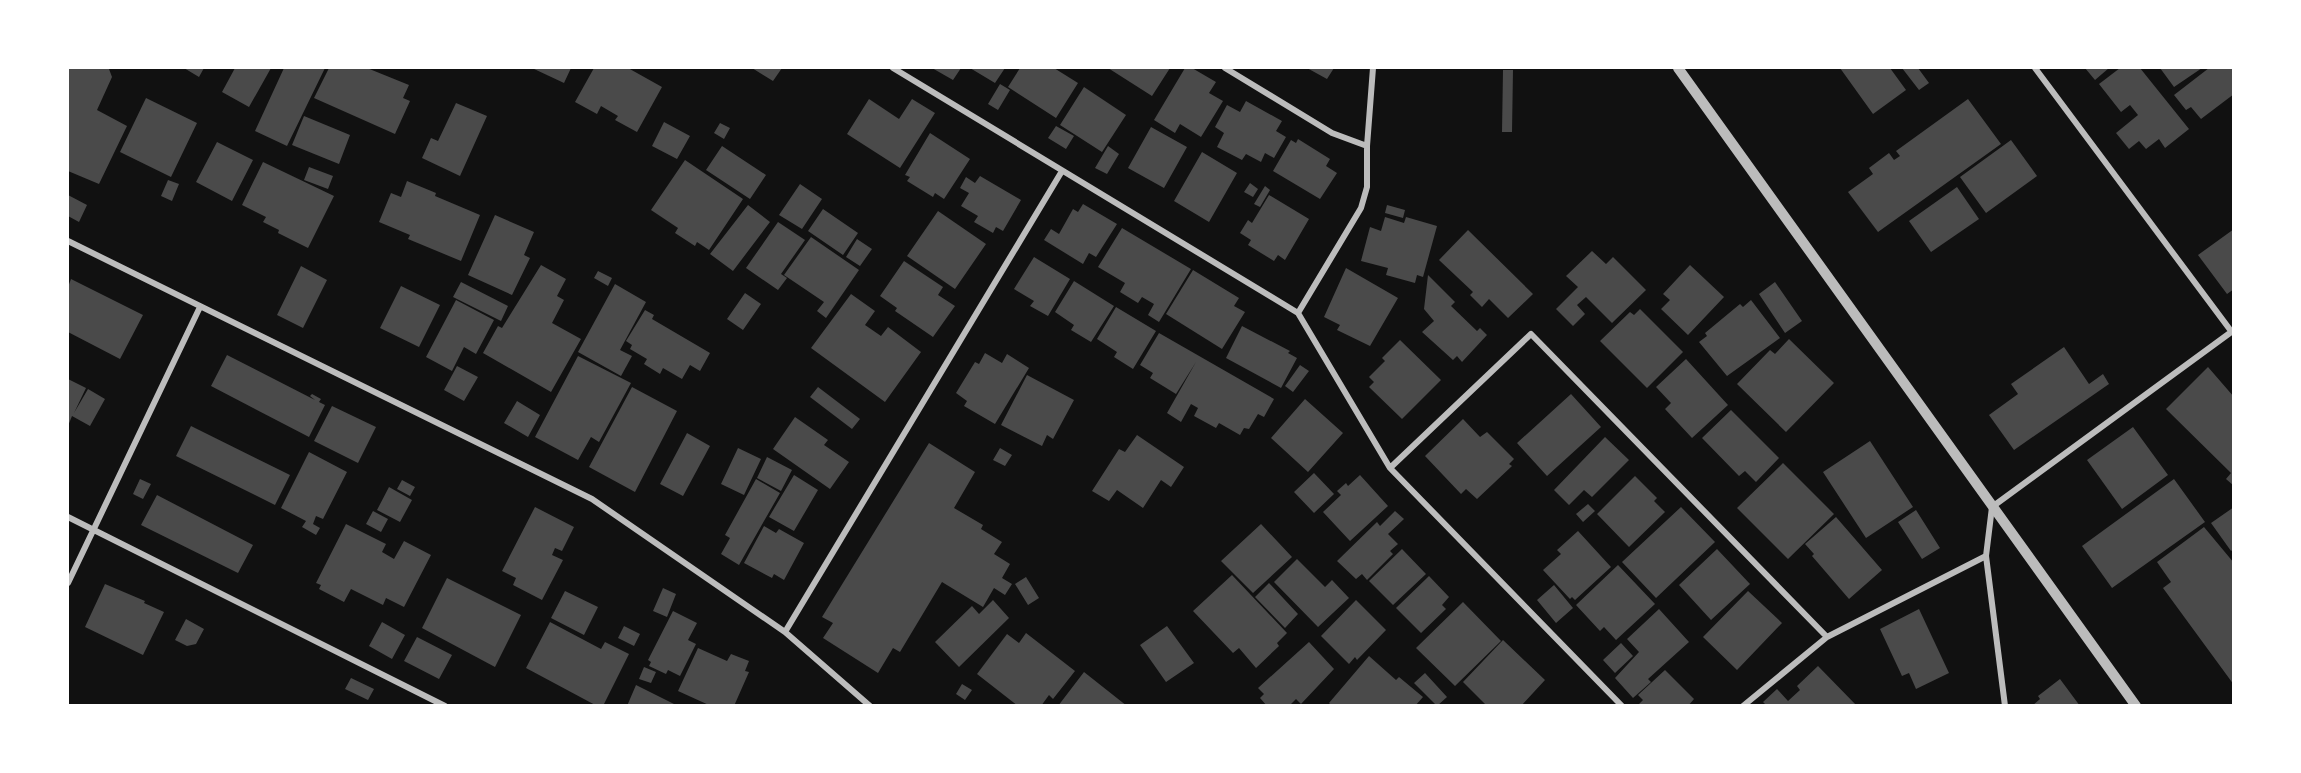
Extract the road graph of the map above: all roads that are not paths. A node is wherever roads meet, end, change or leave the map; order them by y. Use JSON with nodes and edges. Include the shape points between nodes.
{"nodes":[{"id":1,"x":893,"y":68,"type":"edge"},
{"id":2,"x":1226,"y":68,"type":"edge"},
{"id":3,"x":1373,"y":68,"type":"edge"},
{"id":4,"x":1678,"y":68,"type":"edge"},
{"id":5,"x":2034,"y":68,"type":"edge"},
{"id":6,"x":1367,"y":146,"type":"junction"},
{"id":7,"x":1062,"y":171,"type":"junction"},
{"id":8,"x":68,"y":241,"type":"edge"},
{"id":9,"x":200,"y":307,"type":"junction"},
{"id":10,"x":1298,"y":313,"type":"junction"},
{"id":11,"x":2232,"y":332,"type":"edge"},
{"id":12,"x":1389,"y":468,"type":"junction"},
{"id":13,"x":1992,"y":507,"type":"junction"},
{"id":14,"x":68,"y":517,"type":"edge"},
{"id":15,"x":93,"y":530,"type":"junction"},
{"id":16,"x":1986,"y":556,"type":"junction"},
{"id":17,"x":68,"y":583,"type":"edge"},
{"id":18,"x":785,"y":632,"type":"junction"},
{"id":19,"x":1827,"y":637,"type":"junction"},
{"id":20,"x":445,"y":705,"type":"edge"},
{"id":21,"x":870,"y":705,"type":"edge"},
{"id":22,"x":1622,"y":705,"type":"edge"},
{"id":23,"x":1743,"y":705,"type":"edge"},
{"id":24,"x":2005,"y":705,"type":"edge"},
{"id":25,"x":2136,"y":705,"type":"edge"}],
"edges":[{"from":1,"to":7,"type":"street"},
{"from":2,"to":6,"type":"street","via":[[1332,133]]},
{"from":3,"to":6,"type":"street"},
{"from":4,"to":13,"type":"street"},
{"from":5,"to":11,"type":"street"},
{"from":6,"to":10,"type":"street","via":[[1367,187],[1361,208]]},
{"from":7,"to":10,"type":"street"},
{"from":7,"to":18,"type":"street"},
{"from":8,"to":9,"type":"street"},
{"from":9,"to":15,"type":"street"},
{"from":9,"to":18,"type":"street","via":[[592,499]]},
{"from":10,"to":12,"type":"street"},
{"from":11,"to":13,"type":"street"},
{"from":12,"to":19,"type":"street","via":[[1531,334]]},
{"from":12,"to":22,"type":"street"},
{"from":13,"to":16,"type":"street"},
{"from":13,"to":25,"type":"street"},
{"from":14,"to":15,"type":"street"},
{"from":15,"to":17,"type":"street"},
{"from":15,"to":20,"type":"street"},
{"from":16,"to":19,"type":"street"},
{"from":16,"to":24,"type":"street"},
{"from":18,"to":21,"type":"street"},
{"from":19,"to":23,"type":"street"}]}
